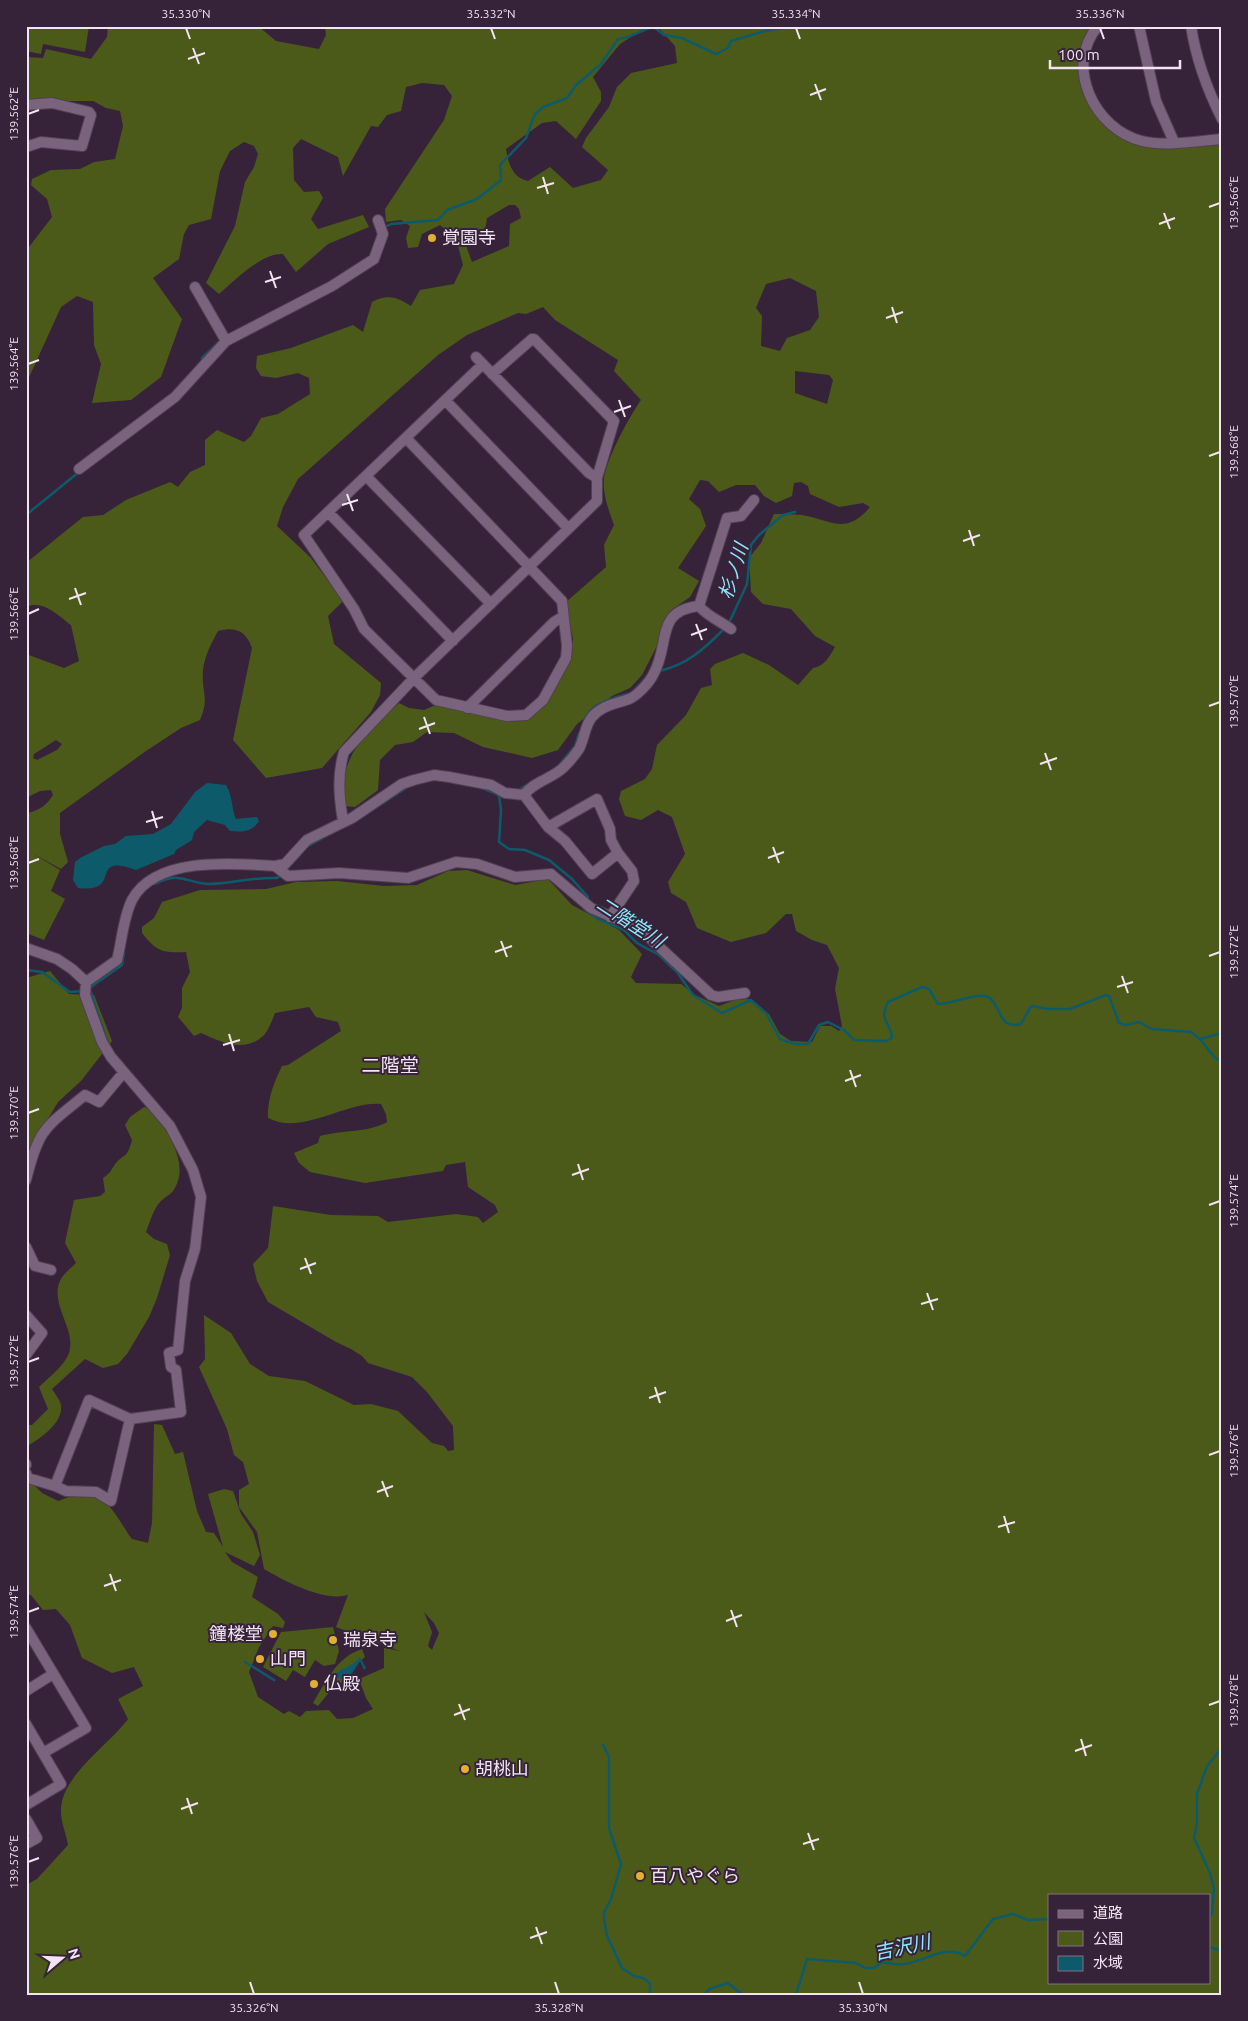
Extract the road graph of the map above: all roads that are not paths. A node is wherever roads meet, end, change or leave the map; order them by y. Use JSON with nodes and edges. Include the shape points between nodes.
{"nodes":[{"id":1,"x":1098,"y":26,"type":"edge"},
{"id":2,"x":1139,"y":26,"type":"edge"},
{"id":3,"x":1191,"y":26,"type":"edge"},
{"id":4,"x":26,"y":105,"type":"edge"},
{"id":5,"x":1222,"y":120,"type":"edge"},
{"id":6,"x":1222,"y":139,"type":"edge"},
{"id":7,"x":1174,"y":142,"type":"junction"},
{"id":8,"x":26,"y":147,"type":"edge"},
{"id":9,"x":378,"y":220,"type":"dead end"},
{"id":10,"x":196,"y":287,"type":"dead end"},
{"id":11,"x":226,"y":341,"type":"junction"},
{"id":12,"x":492,"y":374,"type":"junction"},
{"id":13,"x":445,"y":400,"type":"junction"},
{"id":14,"x":406,"y":438,"type":"junction"},
{"id":15,"x":79,"y":469,"type":"dead end"},
{"id":16,"x":366,"y":476,"type":"junction"},
{"id":17,"x":597,"y":478,"type":"junction"},
{"id":18,"x":754,"y":500,"type":"dead end"},
{"id":19,"x":328,"y":512,"type":"junction"},
{"id":20,"x":568,"y":528,"type":"junction"},
{"id":21,"x":530,"y":566,"type":"junction"},
{"id":22,"x":491,"y":604,"type":"junction"},
{"id":23,"x":699,"y":606,"type":"junction"},
{"id":24,"x":562,"y":617,"type":"junction"},
{"id":25,"x":731,"y":629,"type":"dead end"},
{"id":26,"x":453,"y":641,"type":"junction"},
{"id":27,"x":414,"y":678,"type":"junction"},
{"id":28,"x":467,"y":708,"type":"junction"},
{"id":29,"x":518,"y":794,"type":"junction"},
{"id":30,"x":343,"y":821,"type":"junction"},
{"id":31,"x":548,"y":827,"type":"junction"},
{"id":32,"x":618,"y":853,"type":"junction"},
{"id":33,"x":275,"y":866,"type":"junction"},
{"id":34,"x":610,"y":917,"type":"junction"},
{"id":35,"x":26,"y":948,"type":"edge"},
{"id":36,"x":86,"y":982,"type":"junction"},
{"id":37,"x":745,"y":994,"type":"dead end"},
{"id":38,"x":124,"y":1072,"type":"junction"},
{"id":39,"x":26,"y":1180,"type":"edge"},
{"id":40,"x":26,"y":1247,"type":"edge"},
{"id":41,"x":51,"y":1270,"type":"dead end"},
{"id":42,"x":26,"y":1315,"type":"edge"},
{"id":43,"x":26,"y":1355,"type":"edge"},
{"id":44,"x":130,"y":1419,"type":"junction"},
{"id":45,"x":26,"y":1474,"type":"edge"},
{"id":46,"x":55,"y":1486,"type":"junction"},
{"id":47,"x":26,"y":1628,"type":"edge"},
{"id":48,"x":53,"y":1674,"type":"junction"},
{"id":49,"x":26,"y":1691,"type":"edge"},
{"id":50,"x":26,"y":1724,"type":"edge"},
{"id":51,"x":43,"y":1753,"type":"junction"},
{"id":52,"x":26,"y":1805,"type":"edge"},
{"id":53,"x":26,"y":1819,"type":"edge"},
{"id":54,"x":26,"y":1844,"type":"edge"}],
"edges":[{"from":1,"to":7,"type":"street","via":[[1090,35],[1084,54],[1084,80],[1094,104],[1114,126],[1132,138],[1147,142]]},
{"from":2,"to":7,"type":"street","via":[[1156,101]]},
{"from":3,"to":5,"type":"street","via":[[1206,87]]},
{"from":4,"to":8,"type":"street","via":[[52,103],[89,112],[90,115],[82,146],[41,142]]},
{"from":6,"to":7,"type":"street"},
{"from":9,"to":11,"type":"street","via":[[383,234],[374,259],[332,286]]},
{"from":10,"to":11,"type":"street"},
{"from":11,"to":15,"type":"street","via":[[175,397]]},
{"from":12,"to":13,"type":"street","via":[[479,361]]},
{"from":12,"to":17,"type":"street"},
{"from":12,"to":17,"type":"street","via":[[534,339],[614,421]]},
{"from":13,"to":14,"type":"street"},
{"from":13,"to":20,"type":"street"},
{"from":14,"to":16,"type":"street"},
{"from":14,"to":21,"type":"street"},
{"from":16,"to":19,"type":"street"},
{"from":16,"to":22,"type":"street"},
{"from":17,"to":20,"type":"street","via":[[597,501]]},
{"from":18,"to":23,"type":"street","via":[[742,516],[727,518]]},
{"from":19,"to":26,"type":"street"},
{"from":19,"to":27,"type":"street","via":[[304,535],[364,629]]},
{"from":20,"to":21,"type":"street"},
{"from":21,"to":22,"type":"street"},
{"from":21,"to":24,"type":"street","via":[[562,601]]},
{"from":22,"to":26,"type":"street"},
{"from":23,"to":25,"type":"street","via":[[705,614]]},
{"from":23,"to":29,"type":"street","via":[[682,608],[670,619],[653,676],[630,699],[610,704],[591,717],[579,749],[565,766],[552,777]]},
{"from":24,"to":28,"type":"street"},
{"from":24,"to":28,"type":"street","via":[[566,658],[538,707],[518,717]]},
{"from":26,"to":27,"type":"street"},
{"from":27,"to":28,"type":"street","via":[[436,700]]},
{"from":27,"to":30,"type":"street","via":[[344,752],[338,792]]},
{"from":29,"to":30,"type":"street","via":[[499,791],[480,782],[434,776],[402,784],[361,813]]},
{"from":29,"to":31,"type":"street"},
{"from":30,"to":33,"type":"street","via":[[307,840],[286,864]]},
{"from":31,"to":32,"type":"street","via":[[565,840],[592,874]]},
{"from":31,"to":32,"type":"street","via":[[596,799]]},
{"from":32,"to":34,"type":"street","via":[[632,871],[634,882]]},
{"from":33,"to":34,"type":"street","via":[[288,876],[339,872],[408,878],[456,862],[477,864],[515,877],[551,874],[586,905]]},
{"from":33,"to":36,"type":"street","via":[[204,864],[162,875],[140,888],[128,910],[118,960]]},
{"from":34,"to":37,"type":"street","via":[[640,928],[711,995],[718,998]]},
{"from":35,"to":36,"type":"street","via":[[56,959]]},
{"from":36,"to":38,"type":"street","via":[[85,996],[102,1042]]},
{"from":38,"to":39,"type":"street","via":[[99,1102],[85,1095],[53,1120],[38,1139]]},
{"from":38,"to":44,"type":"street","via":[[170,1126],[193,1170],[201,1197],[195,1249],[185,1281],[178,1350],[169,1353],[171,1367],[176,1370],[182,1412]]},
{"from":40,"to":41,"type":"street","via":[[35,1266]]},
{"from":42,"to":43,"type":"street","via":[[42,1333]]},
{"from":44,"to":46,"type":"street","via":[[89,1400]]},
{"from":44,"to":46,"type":"street","via":[[111,1501],[96,1492],[66,1491]]},
{"from":45,"to":46,"type":"street","via":[[28,1478]]},
{"from":47,"to":48,"type":"street"},
{"from":48,"to":49,"type":"street"},
{"from":48,"to":51,"type":"street","via":[[86,1728]]},
{"from":50,"to":51,"type":"street"},
{"from":51,"to":52,"type":"street","via":[[61,1784]]},
{"from":53,"to":54,"type":"street","via":[[37,1838]]}]}
